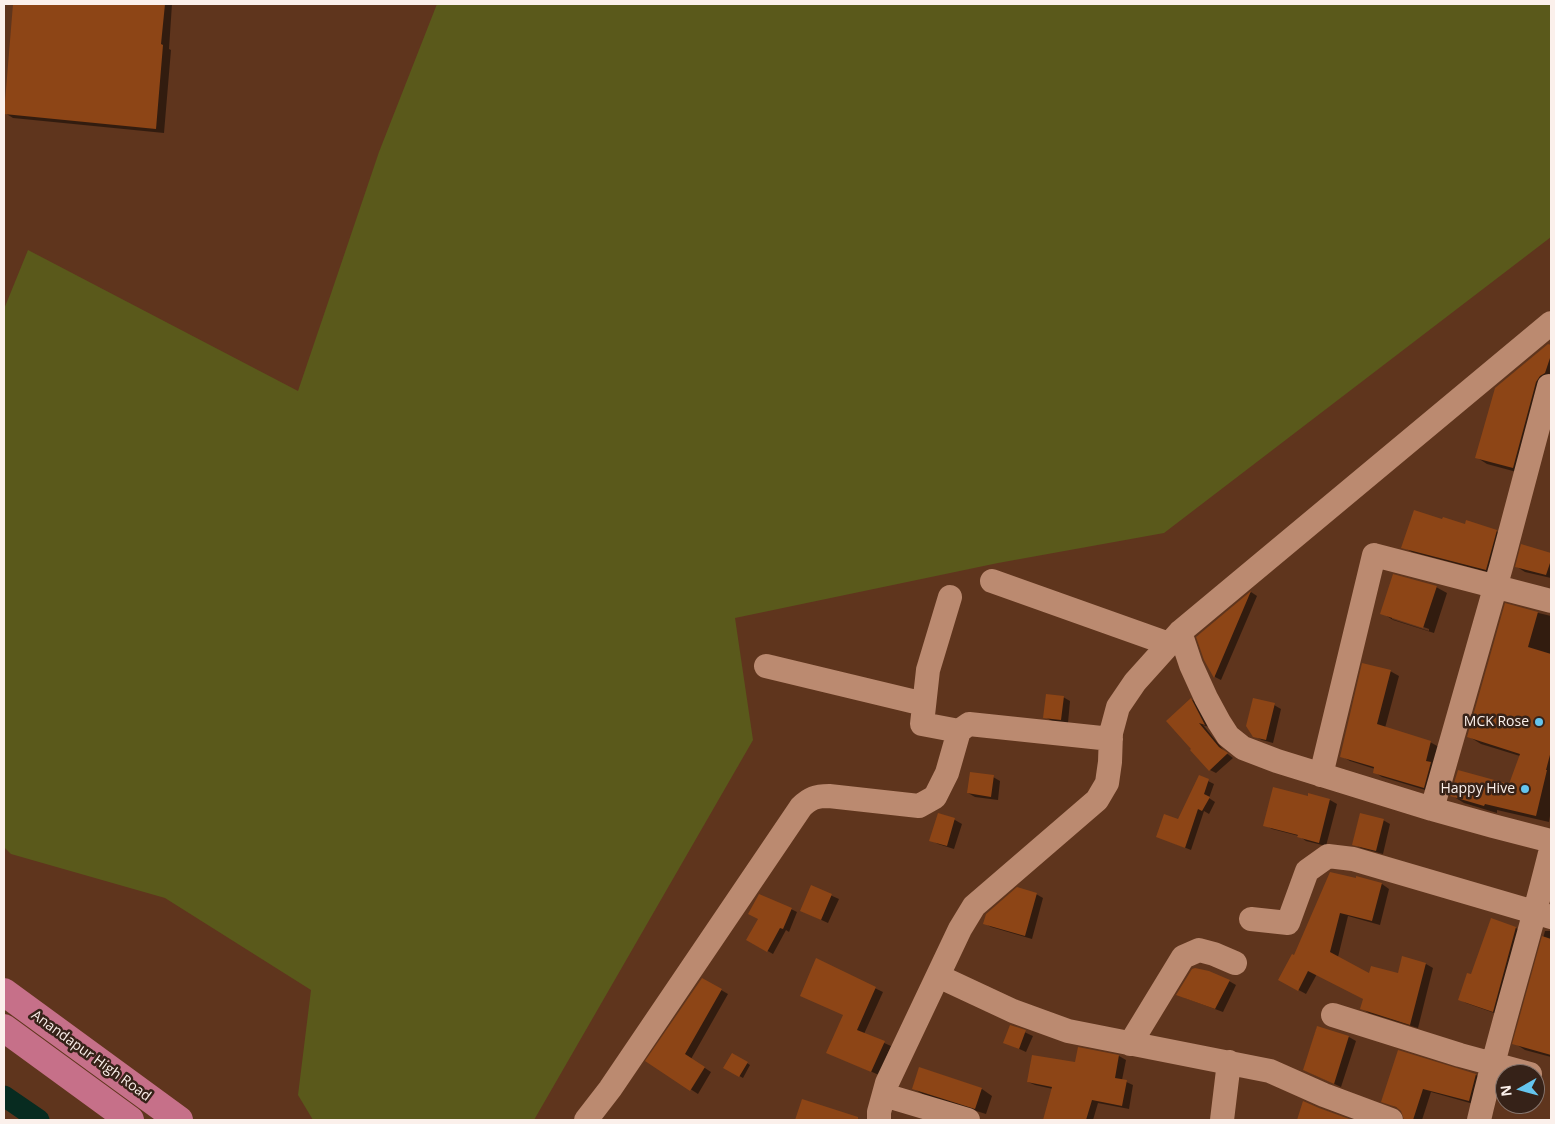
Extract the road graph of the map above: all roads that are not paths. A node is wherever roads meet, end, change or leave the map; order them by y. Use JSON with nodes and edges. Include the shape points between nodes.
{"nodes":[{"id":1,"x":1551,"y":323,"type":"edge"},
{"id":2,"x":1549,"y":386,"type":"dead end"},
{"id":3,"x":992,"y":581,"type":"dead end"},
{"id":4,"x":1495,"y":586,"type":"junction"},
{"id":5,"x":950,"y":597,"type":"dead end"},
{"id":6,"x":1551,"y":601,"type":"edge"},
{"id":7,"x":1174,"y":638,"type":"junction"},
{"id":8,"x":766,"y":666,"type":"dead end"},
{"id":9,"x":924,"y":704,"type":"junction"},
{"id":10,"x":959,"y":731,"type":"junction"},
{"id":11,"x":1111,"y":739,"type":"junction"},
{"id":12,"x":1321,"y":775,"type":"junction"},
{"id":13,"x":1432,"y":809,"type":"junction"},
{"id":14,"x":1551,"y":841,"type":"edge"},
{"id":15,"x":1551,"y":850,"type":"edge"},
{"id":16,"x":1544,"y":914,"type":"edge"},
{"id":17,"x":1250,"y":919,"type":"dead end"},
{"id":18,"x":1235,"y":963,"type":"dead end"},
{"id":19,"x":938,"y":976,"type":"junction"},
{"id":20,"x":4,"y":992,"type":"edge"},
{"id":21,"x":1333,"y":1015,"type":"dead end"},
{"id":22,"x":4,"y":1028,"type":"edge"},
{"id":23,"x":1130,"y":1044,"type":"junction"},
{"id":24,"x":1229,"y":1062,"type":"junction"},
{"id":25,"x":1492,"y":1063,"type":"junction"},
{"id":26,"x":1495,"y":1064,"type":"edge"},
{"id":27,"x":884,"y":1095,"type":"junction"},
{"id":28,"x":130,"y":1120,"type":"edge"},
{"id":29,"x":179,"y":1120,"type":"edge"},
{"id":30,"x":587,"y":1120,"type":"edge"},
{"id":31,"x":879,"y":1120,"type":"edge"},
{"id":32,"x":968,"y":1120,"type":"edge"},
{"id":33,"x":1222,"y":1120,"type":"edge"},
{"id":34,"x":1391,"y":1120,"type":"edge"},
{"id":35,"x":1479,"y":1120,"type":"edge"}],
"edges":[{"from":1,"to":7,"type":"street"},
{"from":2,"to":4,"type":"street"},
{"from":3,"to":7,"type":"street"},
{"from":4,"to":6,"type":"street"},
{"from":4,"to":12,"type":"street","via":[[1374,555]]},
{"from":4,"to":13,"type":"street"},
{"from":5,"to":9,"type":"street","via":[[928,670]]},
{"from":7,"to":11,"type":"street","via":[[1118,708]]},
{"from":7,"to":12,"type":"street","via":[[1228,736],[1243,748]]},
{"from":8,"to":9,"type":"street"},
{"from":9,"to":10,"type":"street","via":[[922,724]]},
{"from":10,"to":11,"type":"street","via":[[969,724]]},
{"from":10,"to":30,"type":"street","via":[[947,773],[935,797],[919,806],[828,796],[809,799]]},
{"from":11,"to":19,"type":"street","via":[[1107,783],[1097,800],[974,906]]},
{"from":12,"to":13,"type":"street"},
{"from":13,"to":14,"type":"street"},
{"from":15,"to":16,"type":"street"},
{"from":16,"to":17,"type":"street","via":[[1354,859],[1328,856],[1306,871],[1288,923]]},
{"from":16,"to":25,"type":"street"},
{"from":18,"to":23,"type":"street","via":[[1199,950],[1184,957]]},
{"from":19,"to":23,"type":"street","via":[[1013,1011],[1068,1031]]},
{"from":19,"to":27,"type":"street"},
{"from":20,"to":29,"type":"main road","name":"Anandapur High Road"},
{"from":21,"to":25,"type":"street"},
{"from":22,"to":28,"type":"main road","name":"Anandapur High Road"},
{"from":23,"to":24,"type":"street"},
{"from":24,"to":33,"type":"street"},
{"from":24,"to":34,"type":"street","via":[[1270,1072]]},
{"from":25,"to":26,"type":"street"},
{"from":25,"to":35,"type":"street"},
{"from":27,"to":31,"type":"street"},
{"from":27,"to":32,"type":"street"}]}
